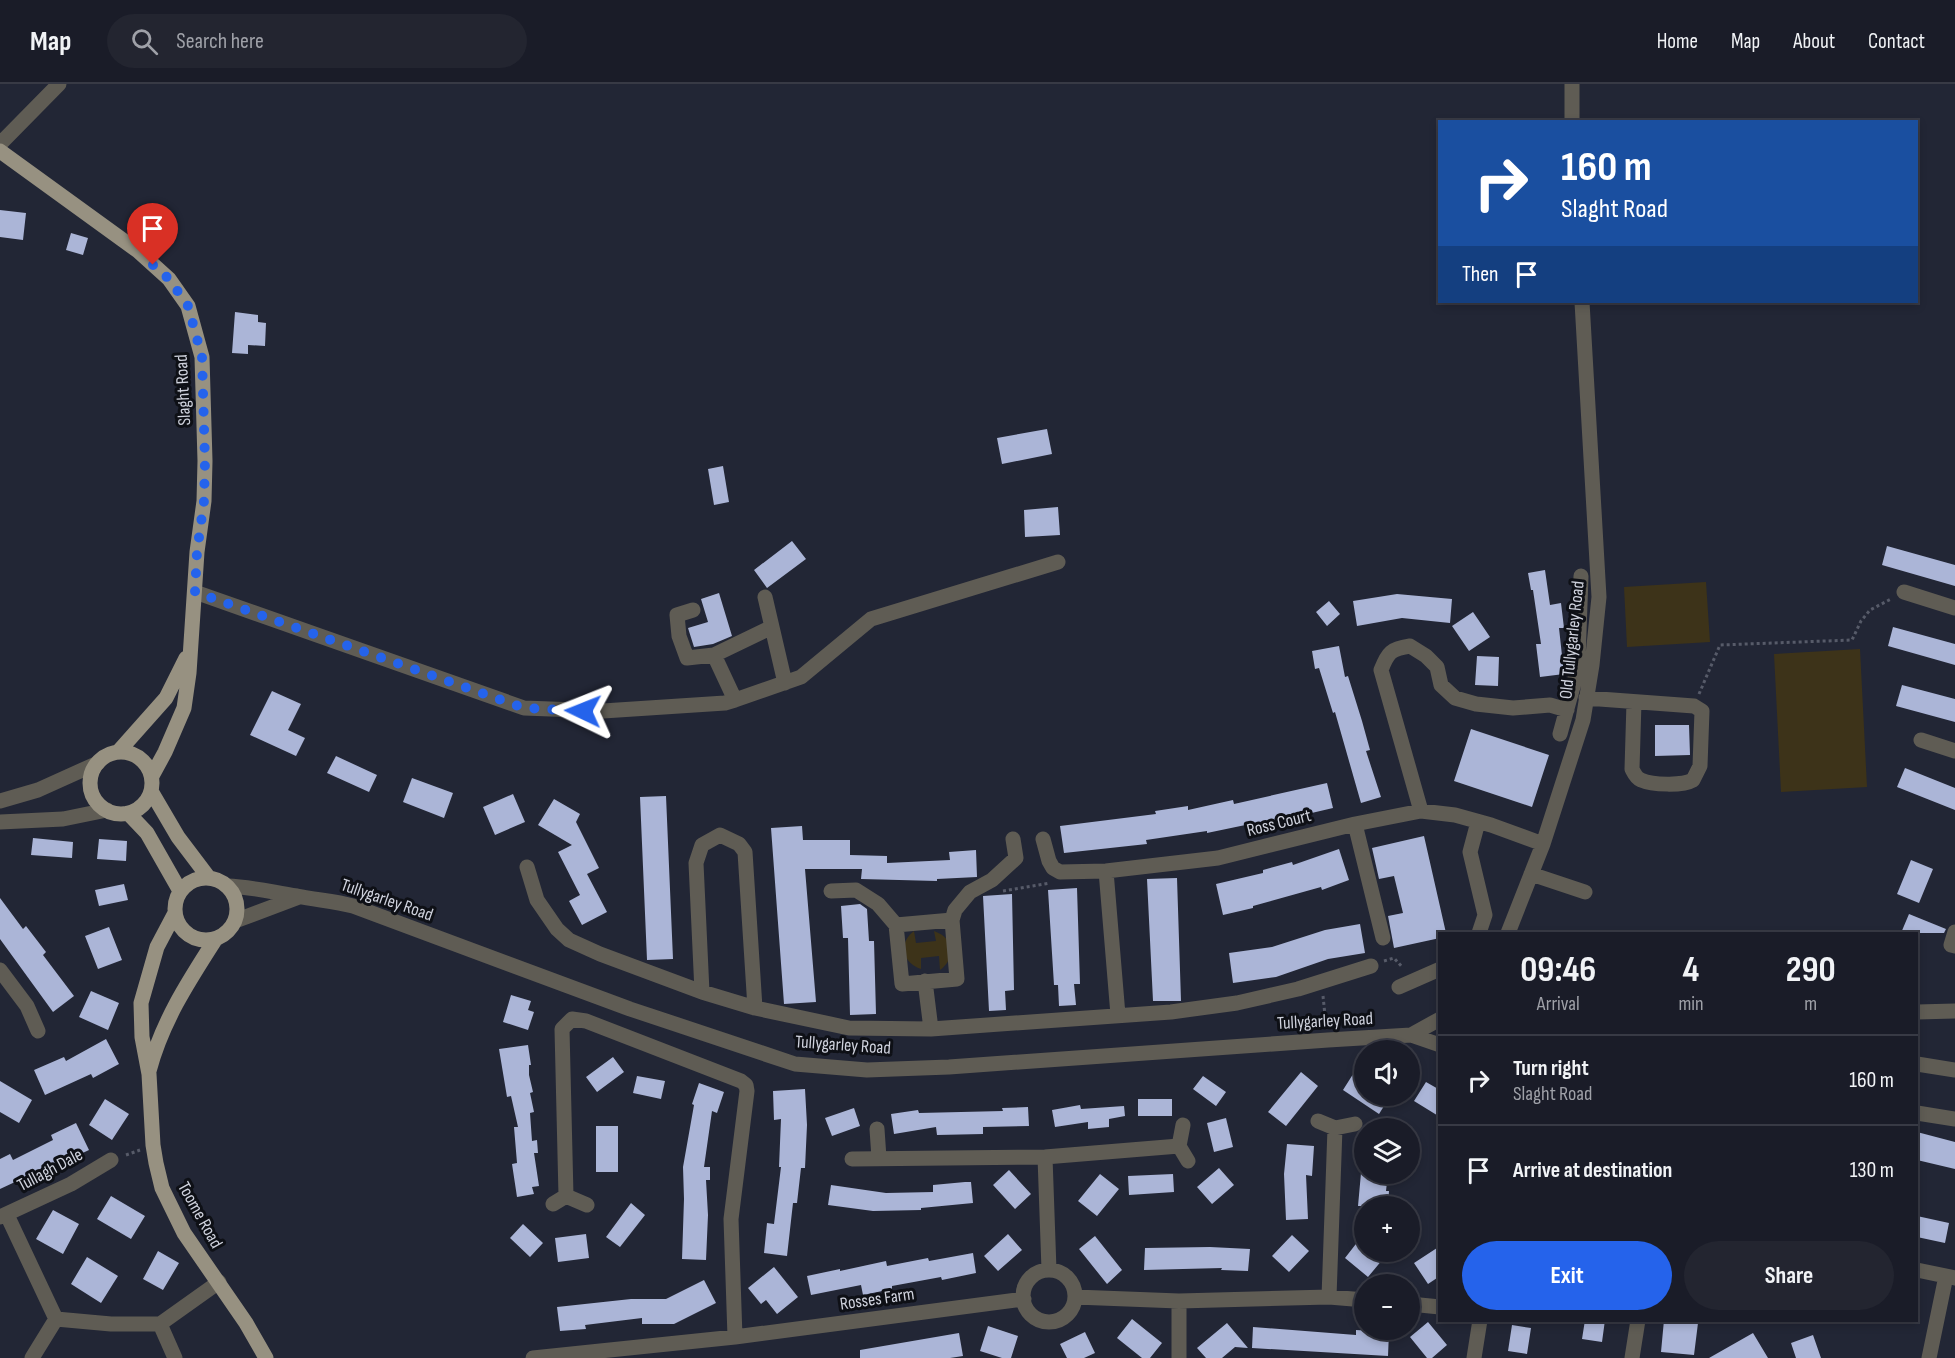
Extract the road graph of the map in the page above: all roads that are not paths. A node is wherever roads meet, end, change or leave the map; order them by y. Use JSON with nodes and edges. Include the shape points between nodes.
{"nodes":[{"id":1,"x":59,"y":84,"type":"edge"},
{"id":2,"x":1572,"y":84,"type":"edge"},
{"id":3,"x":1572,"y":120,"type":"edge"},
{"id":4,"x":0,"y":144,"type":"edge"},
{"id":5,"x":0,"y":151,"type":"edge"},
{"id":6,"x":1582,"y":303,"type":"edge"},
{"id":7,"x":1059,"y":562,"type":"dead end"},
{"id":8,"x":1581,"y":576,"type":"dead end"},
{"id":9,"x":195,"y":592,"type":"junction"},
{"id":10,"x":1904,"y":592,"type":"road end"},
{"id":11,"x":765,"y":597,"type":"dead end"},
{"id":12,"x":1955,"y":608,"type":"edge"},
{"id":13,"x":693,"y":610,"type":"dead end"},
{"id":14,"x":772,"y":627,"type":"junction"},
{"id":15,"x":191,"y":647,"type":"junction"},
{"id":16,"x":714,"y":655,"type":"junction"},
{"id":17,"x":785,"y":683,"type":"junction"},
{"id":18,"x":1586,"y":698,"type":"junction"},
{"id":19,"x":735,"y":700,"type":"junction"},
{"id":20,"x":1634,"y":702,"type":"junction"},
{"id":21,"x":1568,"y":710,"type":"junction"},
{"id":22,"x":1560,"y":734,"type":"dead end"},
{"id":23,"x":1921,"y":740,"type":"dead end"},
{"id":24,"x":1955,"y":751,"type":"edge"},
{"id":25,"x":118,"y":752,"type":"junction"},
{"id":26,"x":98,"y":763,"type":"junction"},
{"id":27,"x":151,"y":784,"type":"junction"},
{"id":28,"x":0,"y":801,"type":"edge"},
{"id":29,"x":107,"y":810,"type":"junction"},
{"id":30,"x":1421,"y":811,"type":"junction"},
{"id":31,"x":128,"y":813,"type":"junction"},
{"id":32,"x":0,"y":822,"type":"edge"},
{"id":33,"x":1478,"y":822,"type":"junction"},
{"id":34,"x":1355,"y":824,"type":"junction"},
{"id":35,"x":1013,"y":838,"type":"dead end"},
{"id":36,"x":1042,"y":838,"type":"dead end"},
{"id":37,"x":1543,"y":844,"type":"junction"},
{"id":38,"x":527,"y":867,"type":"dead end"},
{"id":39,"x":1106,"y":871,"type":"junction"},
{"id":40,"x":1531,"y":874,"type":"junction"},
{"id":41,"x":209,"y":878,"type":"junction"},
{"id":42,"x":227,"y":886,"type":"junction"},
{"id":43,"x":180,"y":891,"type":"junction"},
{"id":44,"x":831,"y":891,"type":"dead end"},
{"id":45,"x":1585,"y":892,"type":"dead end"},
{"id":46,"x":298,"y":897,"type":"junction"},
{"id":47,"x":175,"y":913,"type":"junction"},
{"id":48,"x":235,"y":921,"type":"junction"},
{"id":49,"x":952,"y":921,"type":"junction"},
{"id":50,"x":896,"y":925,"type":"junction"},
{"id":51,"x":1479,"y":932,"type":"edge"},
{"id":52,"x":1508,"y":932,"type":"edge"},
{"id":53,"x":1955,"y":932,"type":"edge"},
{"id":54,"x":1383,"y":938,"type":"dead end"},
{"id":55,"x":215,"y":939,"type":"junction"},
{"id":56,"x":1955,"y":946,"type":"edge"},
{"id":57,"x":1371,"y":966,"type":"road end"},
{"id":58,"x":0,"y":970,"type":"edge"},
{"id":59,"x":1438,"y":970,"type":"edge"},
{"id":60,"x":926,"y":981,"type":"junction"},
{"id":61,"x":1399,"y":987,"type":"dead end"},
{"id":62,"x":702,"y":992,"type":"junction"},
{"id":63,"x":755,"y":1008,"type":"junction"},
{"id":64,"x":1955,"y":1011,"type":"edge"},
{"id":65,"x":1918,"y":1012,"type":"edge"},
{"id":66,"x":1118,"y":1015,"type":"junction"},
{"id":67,"x":1438,"y":1020,"type":"edge"},
{"id":68,"x":931,"y":1029,"type":"junction"},
{"id":69,"x":38,"y":1031,"type":"dead end"},
{"id":70,"x":1411,"y":1035,"type":"junction"},
{"id":71,"x":1438,"y":1044,"type":"edge"},
{"id":72,"x":1918,"y":1064,"type":"edge"},
{"id":73,"x":1955,"y":1070,"type":"edge"},
{"id":74,"x":149,"y":1074,"type":"junction"},
{"id":75,"x":1918,"y":1113,"type":"edge"},
{"id":76,"x":1955,"y":1119,"type":"edge"},
{"id":77,"x":1318,"y":1121,"type":"dead end"},
{"id":78,"x":1354,"y":1124,"type":"edge"},
{"id":79,"x":1183,"y":1125,"type":"dead end"},
{"id":80,"x":1335,"y":1128,"type":"junction"},
{"id":81,"x":878,"y":1129,"type":"dead end"},
{"id":82,"x":1179,"y":1146,"type":"junction"},
{"id":83,"x":1045,"y":1157,"type":"junction"},
{"id":84,"x":879,"y":1158,"type":"junction"},
{"id":85,"x":111,"y":1160,"type":"road end"},
{"id":86,"x":852,"y":1160,"type":"dead end"},
{"id":87,"x":1188,"y":1161,"type":"dead end"},
{"id":88,"x":567,"y":1196,"type":"junction"},
{"id":89,"x":552,"y":1204,"type":"dead end"},
{"id":90,"x":587,"y":1204,"type":"dead end"},
{"id":91,"x":4,"y":1216,"type":"edge"},
{"id":92,"x":1049,"y":1270,"type":"junction"},
{"id":93,"x":1918,"y":1270,"type":"edge"},
{"id":94,"x":1951,"y":1277,"type":"edge"},
{"id":95,"x":219,"y":1282,"type":"junction"},
{"id":96,"x":1075,"y":1297,"type":"junction"},
{"id":97,"x":1329,"y":1297,"type":"junction"},
{"id":98,"x":1024,"y":1299,"type":"junction"},
{"id":99,"x":1354,"y":1299,"type":"edge"},
{"id":100,"x":1179,"y":1301,"type":"junction"},
{"id":101,"x":1420,"y":1305,"type":"edge"},
{"id":102,"x":1438,"y":1307,"type":"edge"},
{"id":103,"x":56,"y":1319,"type":"junction"},
{"id":104,"x":1480,"y":1322,"type":"edge"},
{"id":105,"x":1638,"y":1322,"type":"edge"},
{"id":106,"x":160,"y":1324,"type":"junction"},
{"id":107,"x":735,"y":1338,"type":"junction"},
{"id":108,"x":32,"y":1358,"type":"edge"},
{"id":109,"x":175,"y":1358,"type":"edge"},
{"id":110,"x":266,"y":1358,"type":"edge"},
{"id":111,"x":533,"y":1358,"type":"edge"},
{"id":112,"x":1179,"y":1358,"type":"edge"},
{"id":113,"x":1474,"y":1358,"type":"edge"},
{"id":114,"x":1632,"y":1358,"type":"edge"},
{"id":115,"x":1929,"y":1358,"type":"edge"}],
"edges":[{"from":1,"to":4,"type":"street"},
{"from":2,"to":3,"type":"street"},
{"from":5,"to":9,"type":"main road","name":"Slaght Road","via":[[138,251],[169,279],[188,306],[202,357],[205,461]]},
{"from":6,"to":18,"type":"street","name":"Old Tullygarley Road","via":[[1599,597]]},
{"from":7,"to":17,"type":"street","via":[[871,619],[801,677]]},
{"from":8,"to":21,"type":"street","via":[[1578,661]]},
{"from":9,"to":15,"type":"main road","name":"Slaght Road"},
{"from":9,"to":19,"type":"street","via":[[524,708],[603,711]]},
{"from":10,"to":12,"type":"street"},
{"from":11,"to":14,"type":"street"},
{"from":13,"to":16,"type":"street","via":[[676,615],[687,658]]},
{"from":14,"to":16,"type":"street"},
{"from":14,"to":17,"type":"street"},
{"from":15,"to":25,"type":"main road","name":"Slaght Road","via":[[166,698]]},
{"from":15,"to":27,"type":"main road","name":"Slaght Road","via":[[184,708]]},
{"from":16,"to":19,"type":"street"},
{"from":17,"to":19,"type":"street"},
{"from":18,"to":20,"type":"street"},
{"from":18,"to":37,"type":"street","name":"Old Tullygarley Road","via":[[1583,720]]},
{"from":20,"to":20,"type":"street","via":[[1695,706],[1702,711],[1700,766],[1693,780],[1679,784],[1647,782],[1635,775]]},
{"from":21,"to":22,"type":"street"},
{"from":21,"to":30,"type":"street","via":[[1550,705],[1513,708],[1455,698],[1441,685],[1437,667],[1426,656],[1410,646],[1396,648],[1387,655],[1382,670]]},
{"from":23,"to":24,"type":"street"},
{"from":25,"to":26,"type":"main road"},
{"from":25,"to":27,"type":"main road","via":[[136,755],[149,768]]},
{"from":26,"to":28,"type":"street","via":[[38,790]]},
{"from":26,"to":29,"type":"main road","via":[[91,777],[92,793]]},
{"from":27,"to":31,"type":"main road","via":[[145,803]]},
{"from":27,"to":41,"type":"main road","via":[[178,837]]},
{"from":29,"to":31,"type":"main road"},
{"from":29,"to":32,"type":"street","via":[[63,819]]},
{"from":30,"to":33,"type":"street","name":"Ross Court"},
{"from":30,"to":34,"type":"street","name":"Ross Court"},
{"from":31,"to":43,"type":"main road","via":[[153,843]]},
{"from":33,"to":37,"type":"street","name":"Ross Court"},
{"from":33,"to":51,"type":"street","via":[[1470,852],[1485,915]]},
{"from":34,"to":39,"type":"street","name":"Ross Court","via":[[1218,858]]},
{"from":34,"to":54,"type":"street"},
{"from":35,"to":49,"type":"street","via":[[1016,858],[992,880],[970,892],[955,910]]},
{"from":36,"to":39,"type":"street","name":"Ross Court","via":[[1049,861],[1060,872]]},
{"from":37,"to":40,"type":"street","name":"Old Tullygarley Road"},
{"from":38,"to":62,"type":"street","via":[[537,900],[569,940]]},
{"from":39,"to":66,"type":"street"},
{"from":40,"to":45,"type":"street"},
{"from":40,"to":52,"type":"street","name":"Old Tullygarley Road"},
{"from":41,"to":42,"type":"main road"},
{"from":41,"to":43,"type":"main road","via":[[188,883]]},
{"from":42,"to":46,"type":"street","name":"Tullygarley Road"},
{"from":42,"to":48,"type":"main road","via":[[236,899]]},
{"from":43,"to":47,"type":"main road"},
{"from":44,"to":50,"type":"street","via":[[856,890],[878,904]]},
{"from":46,"to":48,"type":"street","name":"Tullygarley Road"},
{"from":46,"to":70,"type":"street","name":"Tullygarley Road","via":[[353,906],[630,1009],[795,1064],[867,1070],[949,1067]]},
{"from":47,"to":55,"type":"main road","via":[[188,936]]},
{"from":47,"to":74,"type":"main road","name":"Toome Road","via":[[157,947],[141,1003]]},
{"from":48,"to":55,"type":"main road","via":[[229,931]]},
{"from":49,"to":50,"type":"street"},
{"from":49,"to":60,"type":"street","via":[[957,979]]},
{"from":50,"to":60,"type":"street","via":[[902,984]]},
{"from":53,"to":56,"type":"street","via":[[1951,945]]},
{"from":55,"to":74,"type":"main road","name":"Toome Road","via":[[173,1007]]},
{"from":57,"to":66,"type":"street","via":[[1237,1003]]},
{"from":58,"to":69,"type":"street","via":[[27,1006]]},
{"from":59,"to":61,"type":"street"},
{"from":60,"to":68,"type":"street"},
{"from":62,"to":63,"type":"street"},
{"from":62,"to":63,"type":"street","via":[[696,863],[702,844],[720,835],[739,844],[744,852]]},
{"from":63,"to":68,"type":"street","via":[[849,1028]]},
{"from":64,"to":65,"type":"street"},
{"from":66,"to":68,"type":"street"},
{"from":67,"to":70,"type":"street","name":"Tullygarley Road"},
{"from":70,"to":71,"type":"street","name":"Tullygarley Road"},
{"from":72,"to":73,"type":"street"},
{"from":74,"to":95,"type":"main road","name":"Toome Road","via":[[153,1145],[162,1188],[193,1248]]},
{"from":75,"to":76,"type":"street"},
{"from":77,"to":80,"type":"street"},
{"from":78,"to":80,"type":"street"},
{"from":79,"to":82,"type":"street"},
{"from":80,"to":97,"type":"street"},
{"from":81,"to":84,"type":"street"},
{"from":82,"to":83,"type":"street"},
{"from":82,"to":87,"type":"street"},
{"from":83,"to":84,"type":"street"},
{"from":83,"to":92,"type":"street"},
{"from":84,"to":86,"type":"street"},
{"from":85,"to":91,"type":"street","name":"Tullagh Dale"},
{"from":88,"to":89,"type":"street"},
{"from":88,"to":90,"type":"street"},
{"from":88,"to":107,"type":"street","via":[[562,1029],[572,1019],[586,1021],[746,1085],[731,1219]]},
{"from":91,"to":103,"type":"street","name":"Tullagh Dale"},
{"from":92,"to":96,"type":"street","via":[[1071,1281]]},
{"from":92,"to":98,"type":"street","via":[[1030,1279]]},
{"from":93,"to":94,"type":"street"},
{"from":94,"to":115,"type":"street"},
{"from":95,"to":106,"type":"street"},
{"from":95,"to":110,"type":"main road","name":"Toome Road"},
{"from":96,"to":98,"type":"street","via":[[1069,1313],[1055,1322],[1031,1314]]},
{"from":96,"to":100,"type":"street"},
{"from":97,"to":99,"type":"street"},
{"from":97,"to":100,"type":"street"},
{"from":98,"to":107,"type":"street","name":"Rosses Farm"},
{"from":100,"to":112,"type":"street"},
{"from":101,"to":102,"type":"street"},
{"from":103,"to":106,"type":"street"},
{"from":103,"to":108,"type":"street"},
{"from":104,"to":113,"type":"street"},
{"from":105,"to":114,"type":"street"},
{"from":106,"to":109,"type":"street"},
{"from":107,"to":111,"type":"street","name":"Rosses Farm"}]}
